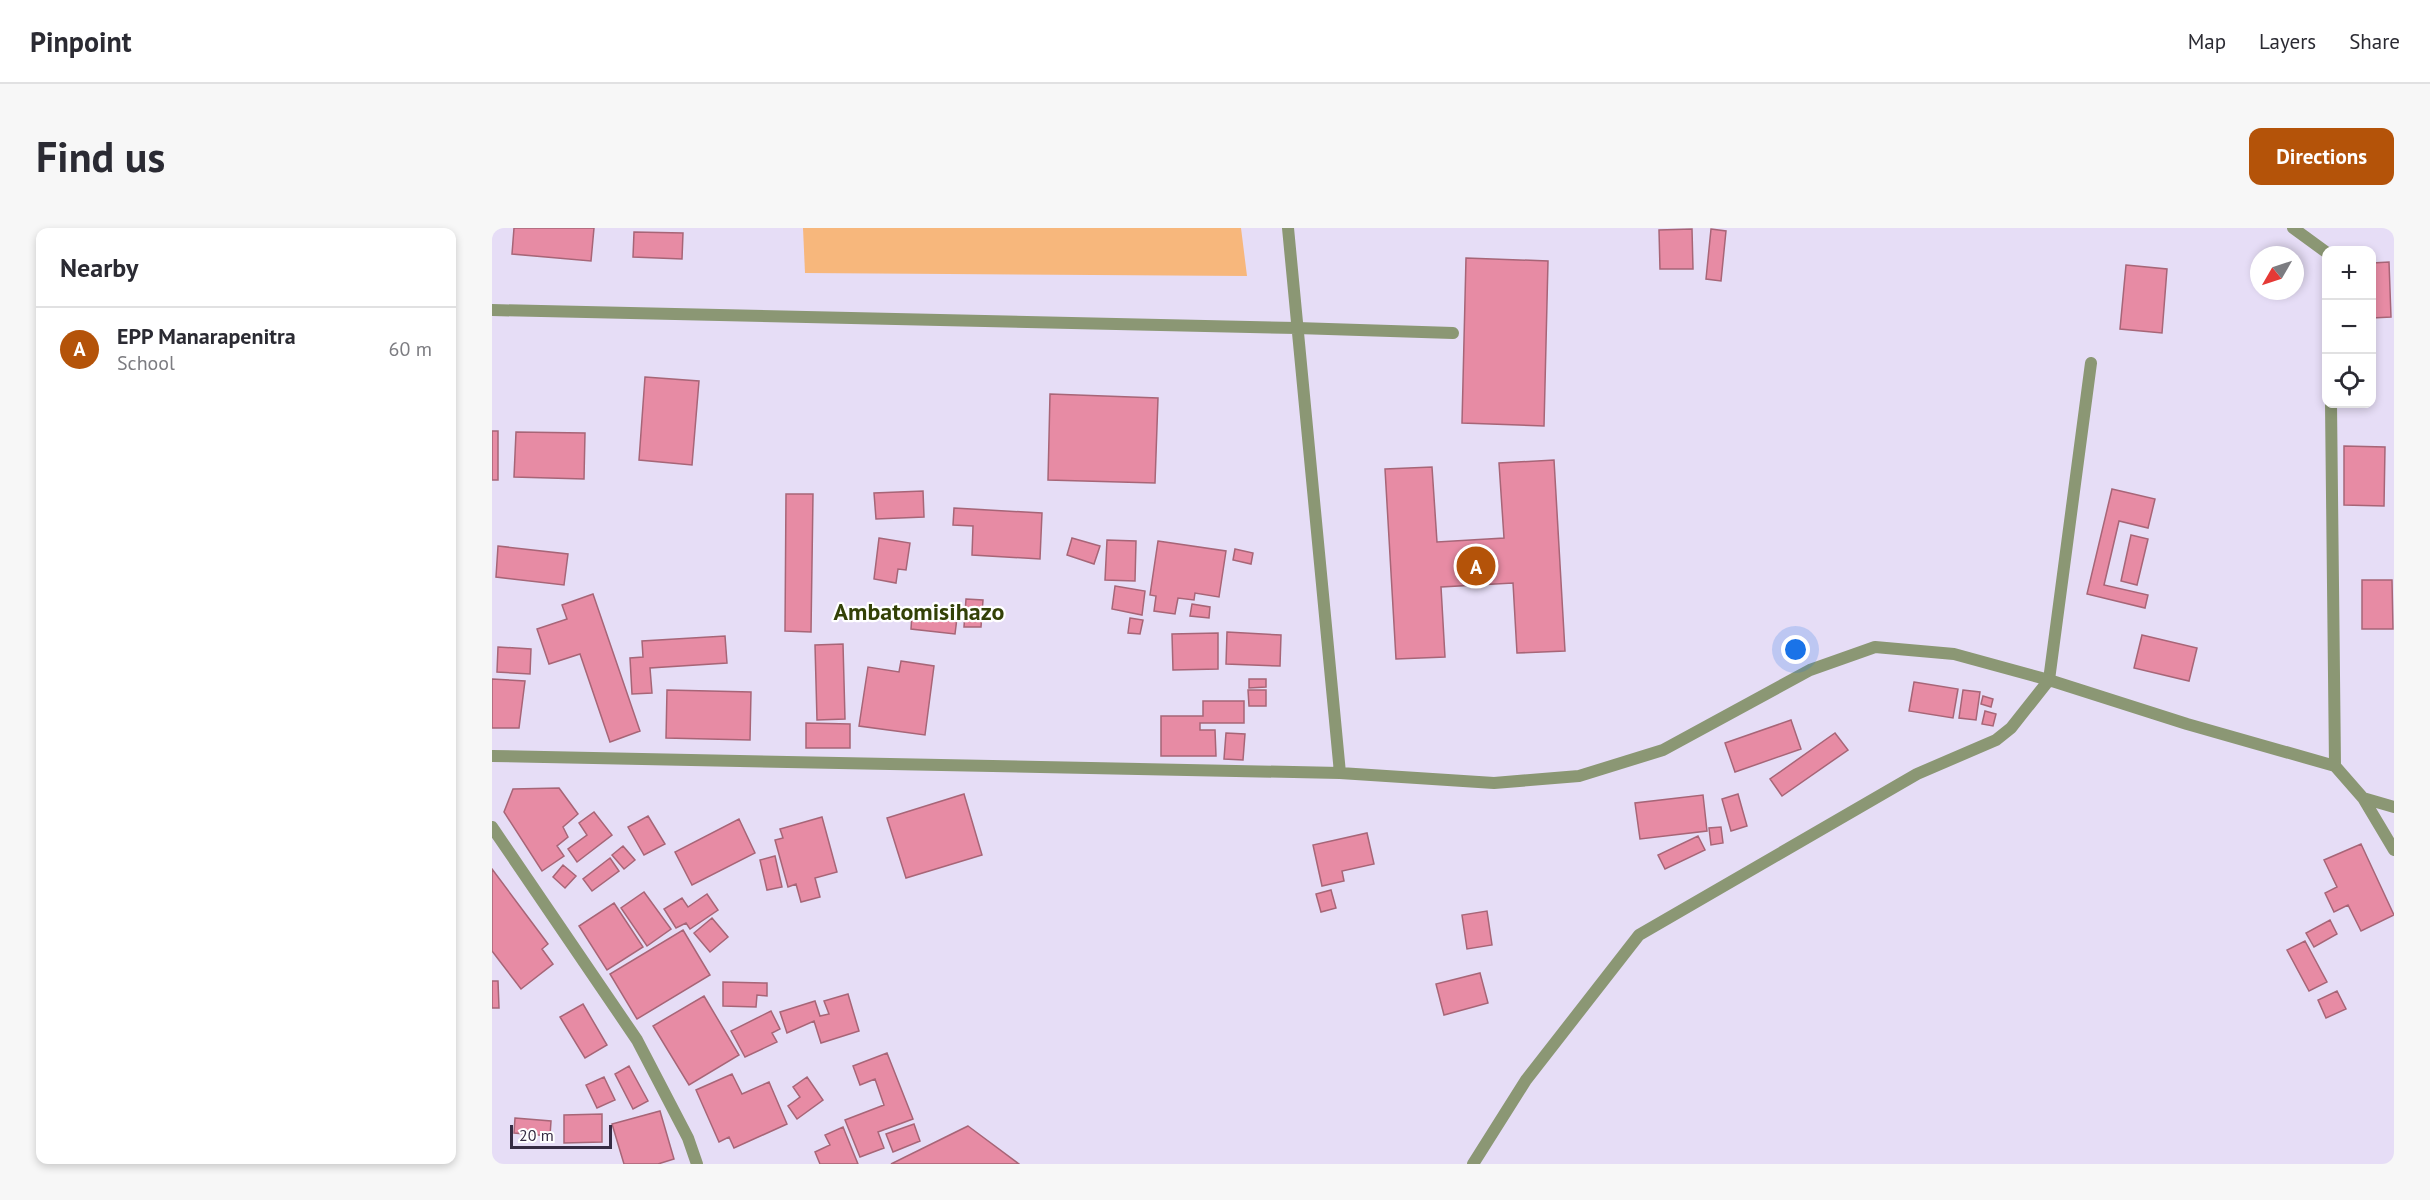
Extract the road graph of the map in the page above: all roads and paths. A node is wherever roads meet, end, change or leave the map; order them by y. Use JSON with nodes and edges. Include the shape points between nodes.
{"nodes":[{"id":1,"x":1288,"y":228,"type":"edge"},
{"id":2,"x":2293,"y":228,"type":"edge"},
{"id":3,"x":2322,"y":249,"type":"edge"},
{"id":4,"x":492,"y":310,"type":"edge"},
{"id":5,"x":1297,"y":328,"type":"junction"},
{"id":6,"x":1453,"y":333,"type":"dead end"},
{"id":7,"x":2091,"y":363,"type":"dead end"},
{"id":8,"x":2331,"y":408,"type":"edge"},
{"id":9,"x":2049,"y":680,"type":"junction"},
{"id":10,"x":492,"y":756,"type":"edge"},
{"id":11,"x":2335,"y":766,"type":"junction"},
{"id":12,"x":1340,"y":773,"type":"junction"},
{"id":13,"x":2363,"y":798,"type":"junction"},
{"id":14,"x":2394,"y":807,"type":"edge"},
{"id":15,"x":492,"y":826,"type":"edge"},
{"id":16,"x":2394,"y":849,"type":"edge"},
{"id":17,"x":697,"y":1164,"type":"edge"},
{"id":18,"x":1473,"y":1164,"type":"edge"}],
"edges":[{"from":1,"to":5,"type":"street"},
{"from":2,"to":3,"type":"street"},
{"from":4,"to":5,"type":"street"},
{"from":5,"to":6,"type":"street"},
{"from":5,"to":12,"type":"street"},
{"from":7,"to":9,"type":"street"},
{"from":8,"to":11,"type":"street"},
{"from":9,"to":11,"type":"street"},
{"from":9,"to":12,"type":"street","via":[[1954,654],[1875,647],[1810,670],[1663,750],[1579,776],[1494,783]]},
{"from":9,"to":18,"type":"street","via":[[2011,728],[1996,740],[1917,774],[1639,935],[1526,1080]]},
{"from":10,"to":12,"type":"street"},
{"from":11,"to":13,"type":"street"},
{"from":13,"to":14,"type":"street"},
{"from":13,"to":16,"type":"street"},
{"from":15,"to":17,"type":"street","via":[[637,1040],[688,1138]]}]}
